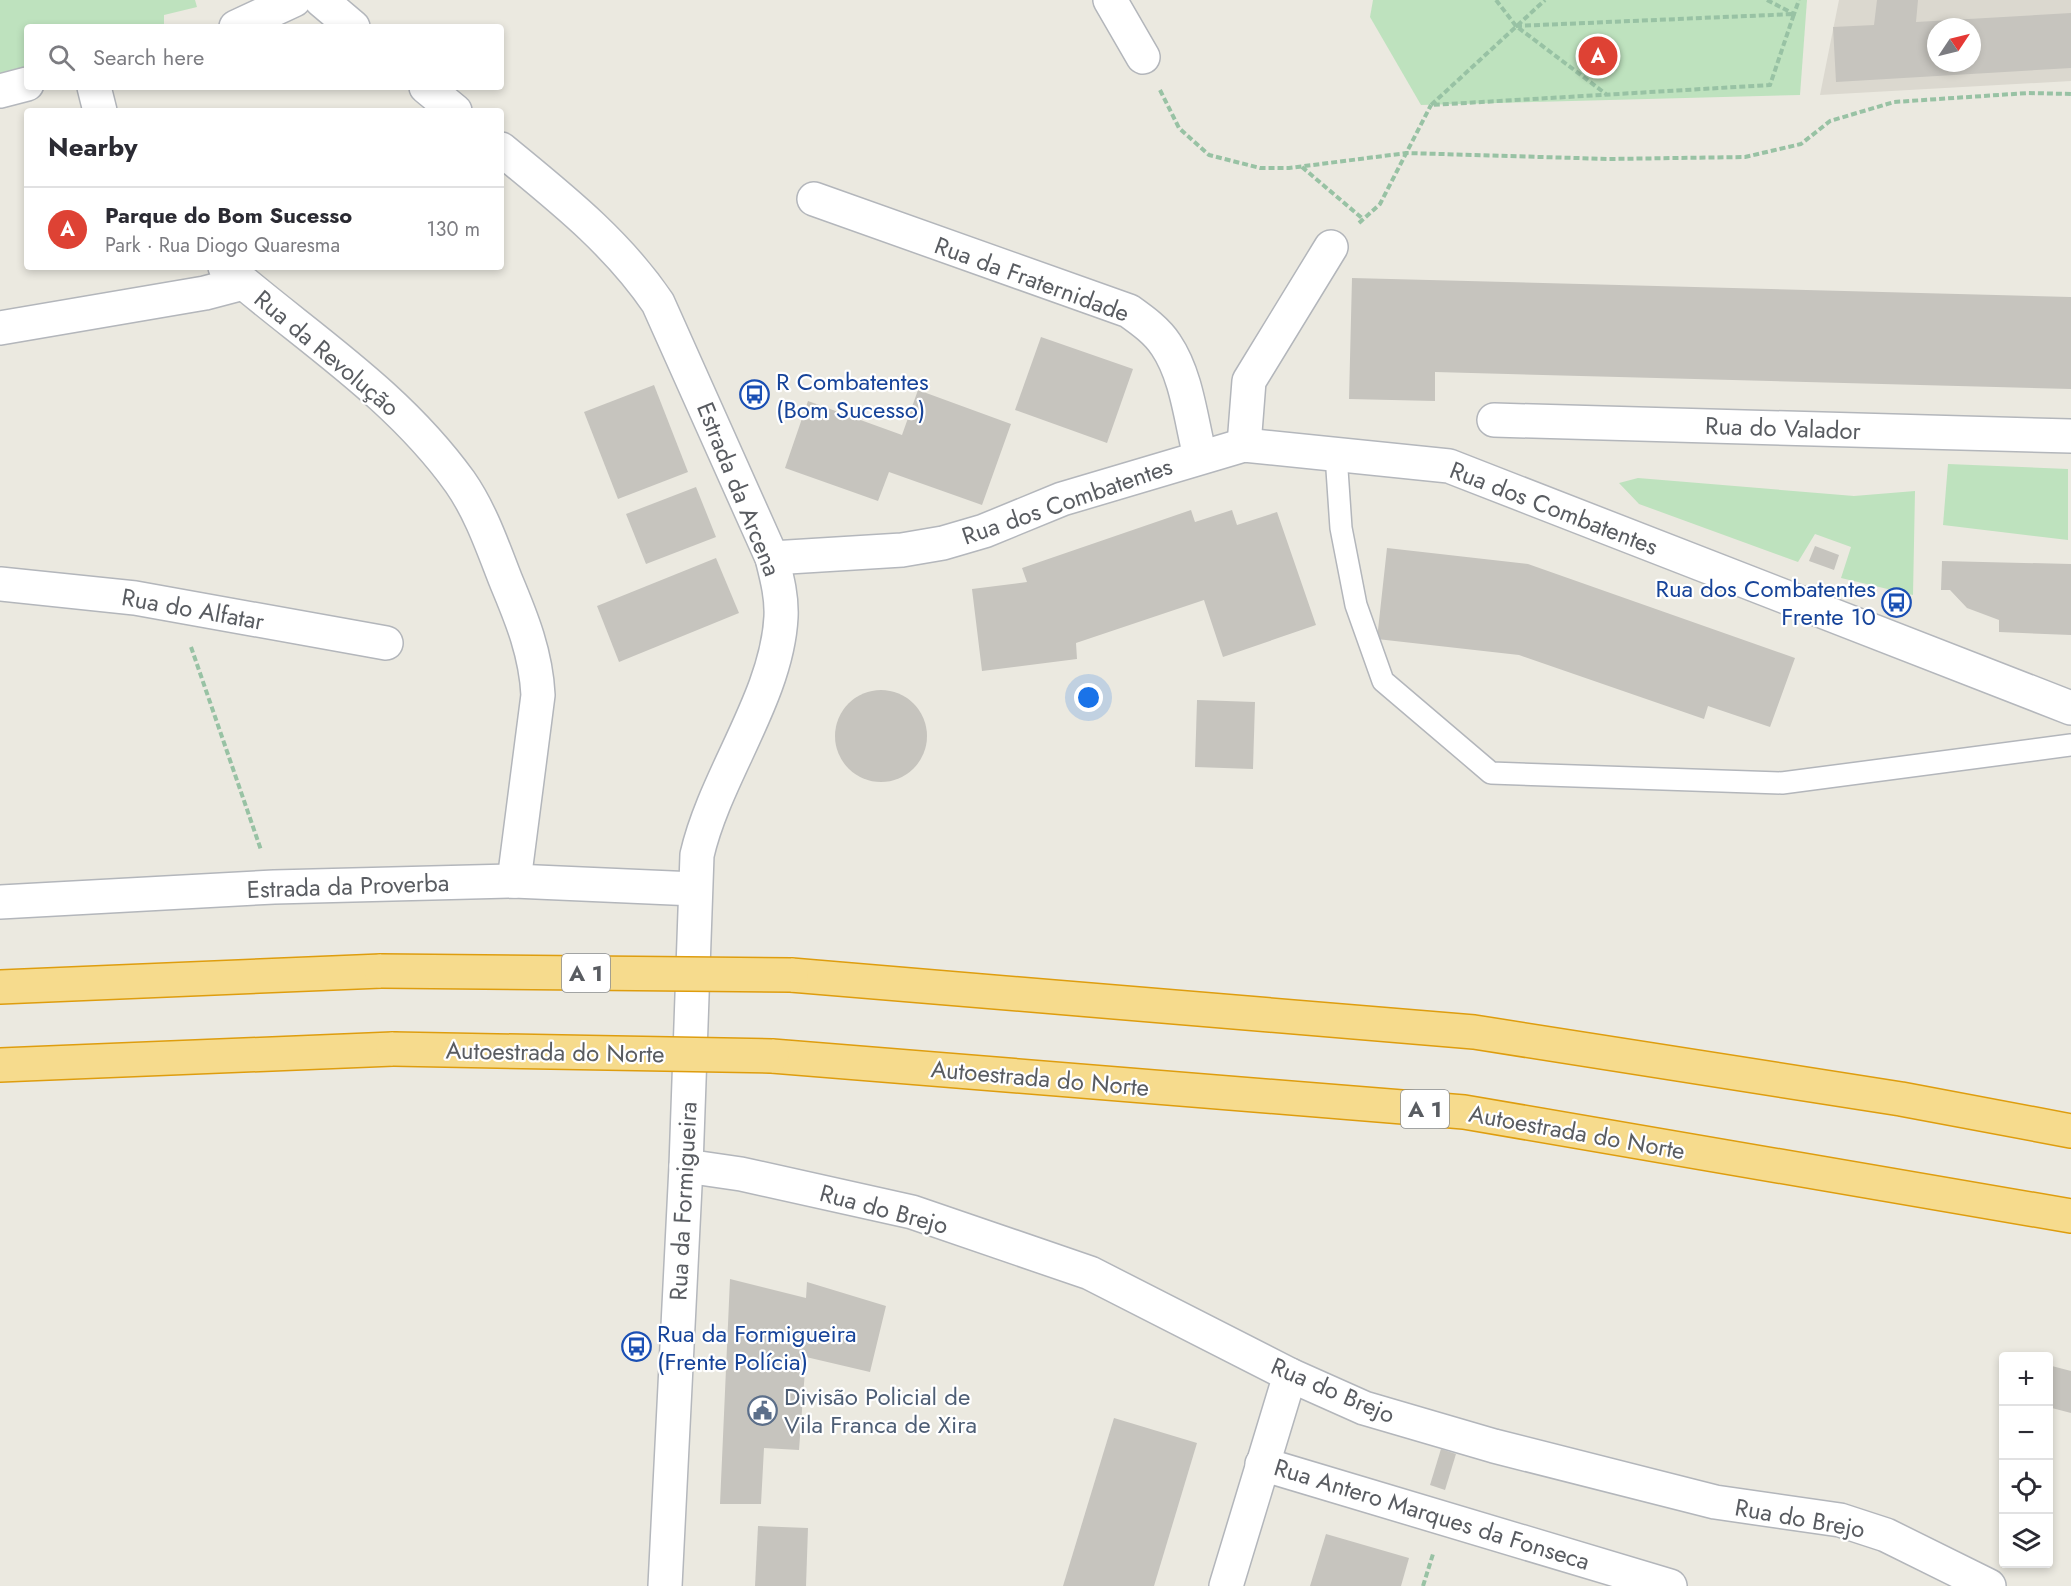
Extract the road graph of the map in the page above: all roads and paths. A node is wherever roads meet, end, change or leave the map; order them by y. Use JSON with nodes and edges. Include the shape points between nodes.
{"nodes":[{"id":1,"x":294,"y":0,"type":"edge"},
{"id":2,"x":321,"y":0,"type":"edge"},
{"id":3,"x":1110,"y":0,"type":"edge"},
{"id":4,"x":1496,"y":0,"type":"edge"},
{"id":5,"x":1545,"y":0,"type":"edge"},
{"id":6,"x":1767,"y":0,"type":"edge"},
{"id":7,"x":1799,"y":0,"type":"edge"},
{"id":8,"x":1794,"y":14,"type":"junction"},
{"id":9,"x":242,"y":24,"type":"edge"},
{"id":10,"x":349,"y":24,"type":"edge"},
{"id":11,"x":1516,"y":26,"type":"junction"},
{"id":12,"x":1143,"y":57,"type":"joint"},
{"id":13,"x":24,"y":85,"type":"edge"},
{"id":14,"x":95,"y":90,"type":"edge"},
{"id":15,"x":430,"y":90,"type":"edge"},
{"id":16,"x":0,"y":91,"type":"edge"},
{"id":17,"x":1607,"y":94,"type":"junction"},
{"id":18,"x":2071,"y":94,"type":"edge"},
{"id":19,"x":1431,"y":105,"type":"junction"},
{"id":20,"x":99,"y":108,"type":"edge"},
{"id":21,"x":451,"y":108,"type":"edge"},
{"id":22,"x":504,"y":152,"type":"edge"},
{"id":23,"x":1407,"y":153,"type":"junction"},
{"id":24,"x":1301,"y":166,"type":"junction"},
{"id":25,"x":814,"y":199,"type":"dead end"},
{"id":26,"x":1363,"y":219,"type":"junction"},
{"id":27,"x":1331,"y":247,"type":"joint"},
{"id":28,"x":234,"y":275,"type":"edge"},
{"id":29,"x":0,"y":328,"type":"edge"},
{"id":30,"x":1494,"y":420,"type":"dead end"},
{"id":31,"x":2071,"y":436,"type":"edge"},
{"id":32,"x":1244,"y":445,"type":"junction"},
{"id":33,"x":1336,"y":455,"type":"junction"},
{"id":34,"x":1200,"y":456,"type":"junction"},
{"id":35,"x":772,"y":558,"type":"junction"},
{"id":36,"x":0,"y":584,"type":"edge"},
{"id":37,"x":177,"y":606,"type":"junction"},
{"id":38,"x":386,"y":643,"type":"dead end"},
{"id":39,"x":2071,"y":708,"type":"edge"},
{"id":40,"x":2071,"y":745,"type":"edge"},
{"id":41,"x":514,"y":881,"type":"junction"},
{"id":42,"x":274,"y":887,"type":"junction"},
{"id":43,"x":695,"y":889,"type":"junction"},
{"id":44,"x":0,"y":902,"type":"edge"},
{"id":45,"x":0,"y":987,"type":"edge"},
{"id":46,"x":0,"y":1065,"type":"edge"},
{"id":47,"x":2071,"y":1131,"type":"edge"},
{"id":48,"x":686,"y":1166,"type":"junction"},
{"id":49,"x":2071,"y":1216,"type":"edge"},
{"id":50,"x":1290,"y":1375,"type":"junction"},
{"id":51,"x":1262,"y":1464,"type":"junction"},
{"id":52,"x":665,"y":1586,"type":"edge"},
{"id":53,"x":1226,"y":1586,"type":"edge"},
{"id":54,"x":1670,"y":1586,"type":"edge"},
{"id":55,"x":1989,"y":1586,"type":"edge"}],
"edges":[{"from":1,"to":9,"type":"street"},
{"from":2,"to":10,"type":"street"},
{"from":3,"to":12,"type":"street"},
{"from":4,"to":11,"type":"path"},
{"from":5,"to":11,"type":"path"},
{"from":6,"to":8,"type":"path"},
{"from":7,"to":8,"type":"path"},
{"from":8,"to":11,"type":"path"},
{"from":8,"to":17,"type":"path","via":[[1770,85]]},
{"from":11,"to":17,"type":"path"},
{"from":11,"to":19,"type":"path"},
{"from":12,"to":24,"type":"path","via":[[1179,128],[1209,155],[1260,168]]},
{"from":13,"to":16,"type":"street"},
{"from":14,"to":20,"type":"street"},
{"from":15,"to":21,"type":"street"},
{"from":17,"to":19,"type":"path"},
{"from":18,"to":23,"type":"path","via":[[1894,102],[1830,121],[1801,144],[1745,158],[1609,159]]},
{"from":19,"to":23,"type":"path"},
{"from":22,"to":35,"type":"street","name":"Estrada da Arcena","via":[[605,238],[658,303]]},
{"from":23,"to":24,"type":"path"},
{"from":23,"to":26,"type":"path","via":[[1380,204]]},
{"from":24,"to":26,"type":"path"},
{"from":25,"to":34,"type":"street","name":"Rua da Fraternidade","via":[[1129,311],[1166,344],[1177,364]]},
{"from":26,"to":27,"type":"path"},
{"from":27,"to":32,"type":"street","via":[[1249,381]]},
{"from":28,"to":29,"type":"street","via":[[205,293]]},
{"from":28,"to":41,"type":"street","name":"Rua da Revolução","via":[[387,398],[461,483],[483,523],[537,666],[538,695]]},
{"from":30,"to":31,"type":"street","name":"Rua do Valador"},
{"from":32,"to":33,"type":"street","name":"Rua dos Combatentes"},
{"from":32,"to":34,"type":"street","name":"Rua dos Combatentes"},
{"from":33,"to":39,"type":"street","name":"Rua dos Combatentes","via":[[1449,466]]},
{"from":33,"to":40,"type":"lane","via":[[1341,528],[1356,605],[1383,681],[1491,773],[1782,783]]},
{"from":34,"to":35,"type":"street","name":"Rua dos Combatentes","via":[[1062,499],[943,543],[902,550]]},
{"from":35,"to":43,"type":"street","name":"Estrada da Arcena","via":[[781,617],[776,649],[704,827]]},
{"from":36,"to":37,"type":"street","name":"Rua do Alfatar"},
{"from":37,"to":38,"type":"street","name":"Rua do Alfatar"},
{"from":37,"to":42,"type":"path"},
{"from":41,"to":42,"type":"street","name":"Estrada da Proverba"},
{"from":41,"to":43,"type":"street","name":"Estrada da Proverba"},
{"from":42,"to":44,"type":"street","name":"Estrada da Proverba"},
{"from":43,"to":48,"type":"street","name":"Rua da Formigueira"},
{"from":45,"to":47,"type":"highway","number":"A 1","bridge":true,"via":[[381,971],[791,975],[1474,1032],[1901,1099]]},
{"from":46,"to":49,"type":"highway","name":"Autoestrada do Norte","number":"A 1","bridge":true,"via":[[393,1049],[772,1056],[1464,1112]]},
{"from":48,"to":50,"type":"street","name":"Rua do Brejo","via":[[741,1174],[912,1212],[1090,1273]]},
{"from":48,"to":52,"type":"street","name":"Rua da Formigueira"},
{"from":50,"to":51,"type":"street"},
{"from":50,"to":55,"type":"street","name":"Rua do Brejo","via":[[1364,1407],[1494,1446],[1715,1502],[1840,1520],[1886,1535]]},
{"from":51,"to":53,"type":"street"},
{"from":51,"to":54,"type":"street","name":"Rua Antero Marques da Fonseca"}]}
